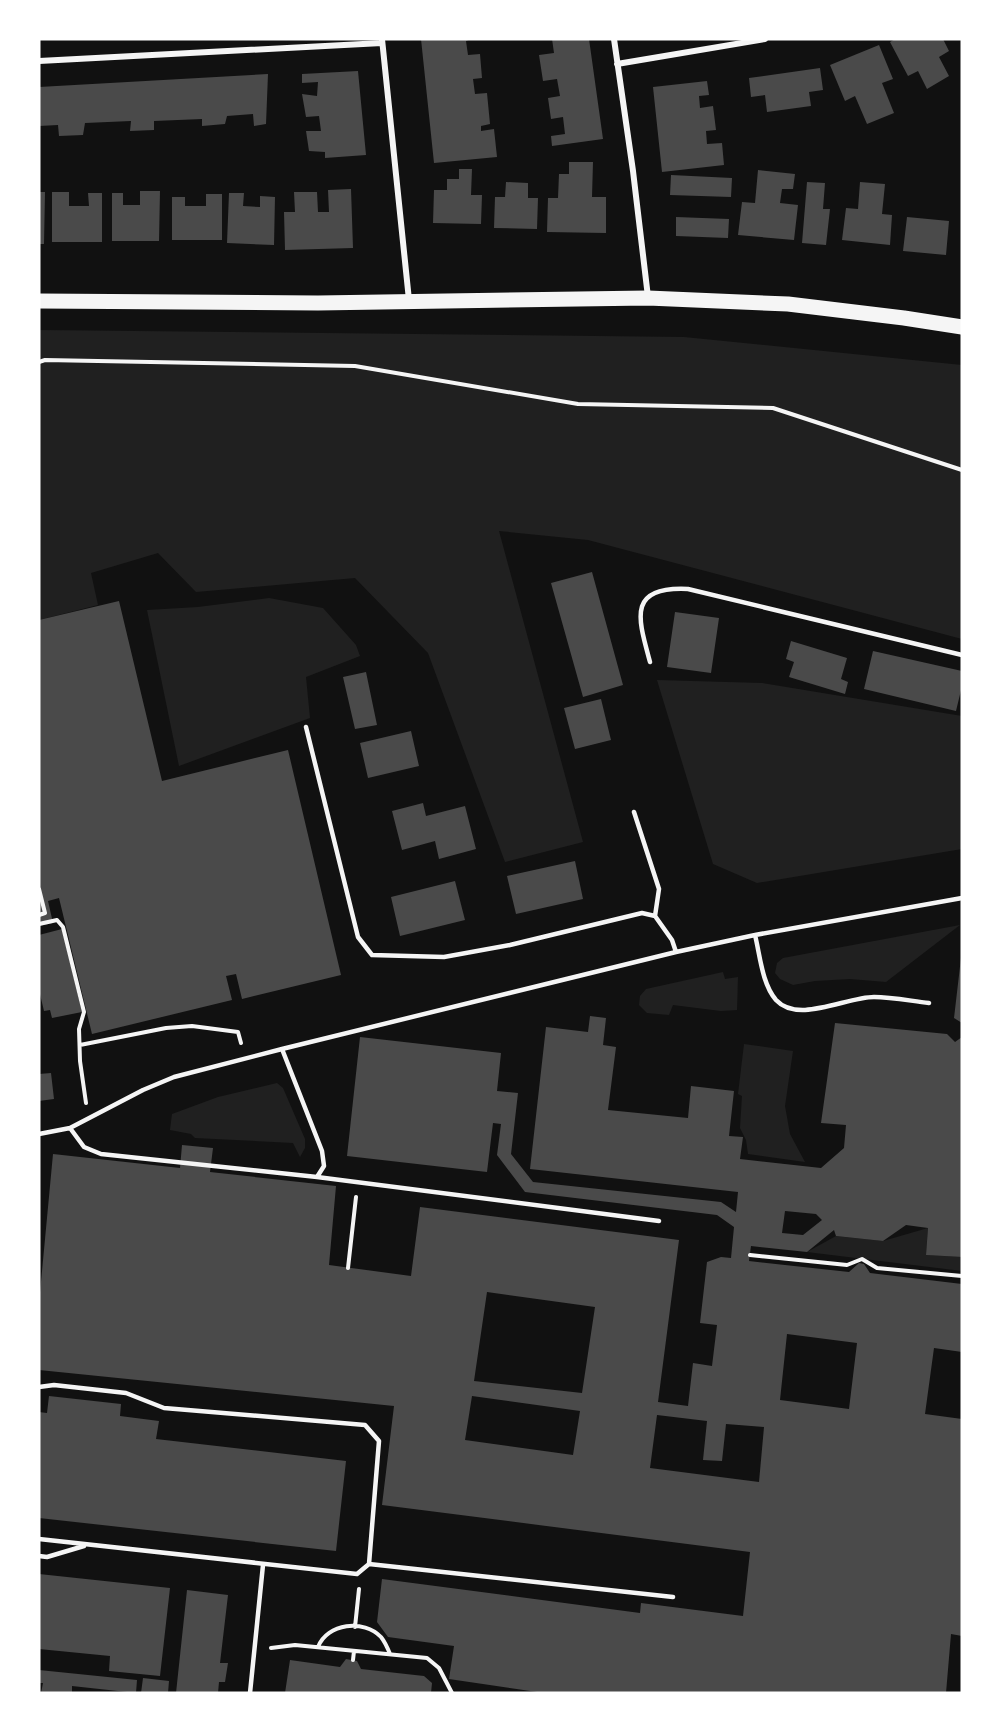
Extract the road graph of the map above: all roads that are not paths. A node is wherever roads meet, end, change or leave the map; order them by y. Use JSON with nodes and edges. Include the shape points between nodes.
{"nodes":[{"id":1,"x":614,"y":39,"type":"edge"},
{"id":2,"x":765,"y":39,"type":"edge"},
{"id":3,"x":382,"y":41,"type":"edge"},
{"id":4,"x":39,"y":61,"type":"edge"},
{"id":5,"x":617,"y":64,"type":"junction"},
{"id":6,"x":648,"y":298,"type":"junction"},
{"id":7,"x":39,"y":301,"type":"edge"},
{"id":8,"x":409,"y":301,"type":"junction"},
{"id":9,"x":962,"y":327,"type":"edge"},
{"id":10,"x":962,"y":655,"type":"edge"},
{"id":11,"x":650,"y":662,"type":"dead end"},
{"id":12,"x":306,"y":727,"type":"dead end"},
{"id":13,"x":634,"y":812,"type":"dead end"},
{"id":14,"x":962,"y":898,"type":"edge"},
{"id":15,"x":655,"y":916,"type":"junction"},
{"id":16,"x":755,"y":935,"type":"junction"},
{"id":17,"x":676,"y":952,"type":"junction"},
{"id":18,"x":929,"y":1003,"type":"dead end"},
{"id":19,"x":282,"y":1049,"type":"junction"},
{"id":20,"x":70,"y":1128,"type":"junction"},
{"id":21,"x":39,"y":1134,"type":"edge"},
{"id":22,"x":317,"y":1177,"type":"junction"},
{"id":23,"x":659,"y":1221,"type":"dead end"},
{"id":24,"x":39,"y":1387,"type":"edge"},
{"id":25,"x":39,"y":1539,"type":"edge"},
{"id":26,"x":87,"y":1545,"type":"junction"},
{"id":27,"x":39,"y":1556,"type":"edge"},
{"id":28,"x":369,"y":1564,"type":"junction"},
{"id":29,"x":263,"y":1565,"type":"junction"},
{"id":30,"x":673,"y":1597,"type":"dead end"},
{"id":31,"x":250,"y":1693,"type":"edge"}],
"edges":[{"from":1,"to":5,"type":"street"},
{"from":2,"to":5,"type":"street"},
{"from":3,"to":4,"type":"street"},
{"from":3,"to":8,"type":"street"},
{"from":5,"to":6,"type":"street"},
{"from":6,"to":8,"type":"main road"},
{"from":6,"to":9,"type":"main road","via":[[788,304]]},
{"from":7,"to":8,"type":"main road"},
{"from":10,"to":11,"type":"lane","via":[[688,589],[666,588],[645,599],[639,612]]},
{"from":12,"to":15,"type":"lane","via":[[358,937],[372,955],[444,957],[642,913]]},
{"from":13,"to":15,"type":"lane","via":[[659,889]]},
{"from":14,"to":16,"type":"lane"},
{"from":15,"to":17,"type":"lane"},
{"from":16,"to":17,"type":"lane"},
{"from":16,"to":18,"type":"lane","via":[[768,988],[777,1002],[790,1009],[810,1010],[874,997]]},
{"from":17,"to":19,"type":"lane"},
{"from":19,"to":20,"type":"lane","via":[[174,1077]]},
{"from":19,"to":22,"type":"lane","via":[[322,1151],[324,1166]]},
{"from":20,"to":21,"type":"lane"},
{"from":20,"to":22,"type":"lane","via":[[84,1147],[101,1154]]},
{"from":22,"to":23,"type":"lane"},
{"from":24,"to":28,"type":"lane","via":[[54,1385],[126,1393],[164,1408],[365,1425],[379,1441]]},
{"from":25,"to":26,"type":"lane"},
{"from":26,"to":27,"type":"lane"},
{"from":26,"to":29,"type":"lane"},
{"from":28,"to":29,"type":"lane","via":[[357,1574]]},
{"from":28,"to":30,"type":"lane"},
{"from":29,"to":31,"type":"lane"}]}
